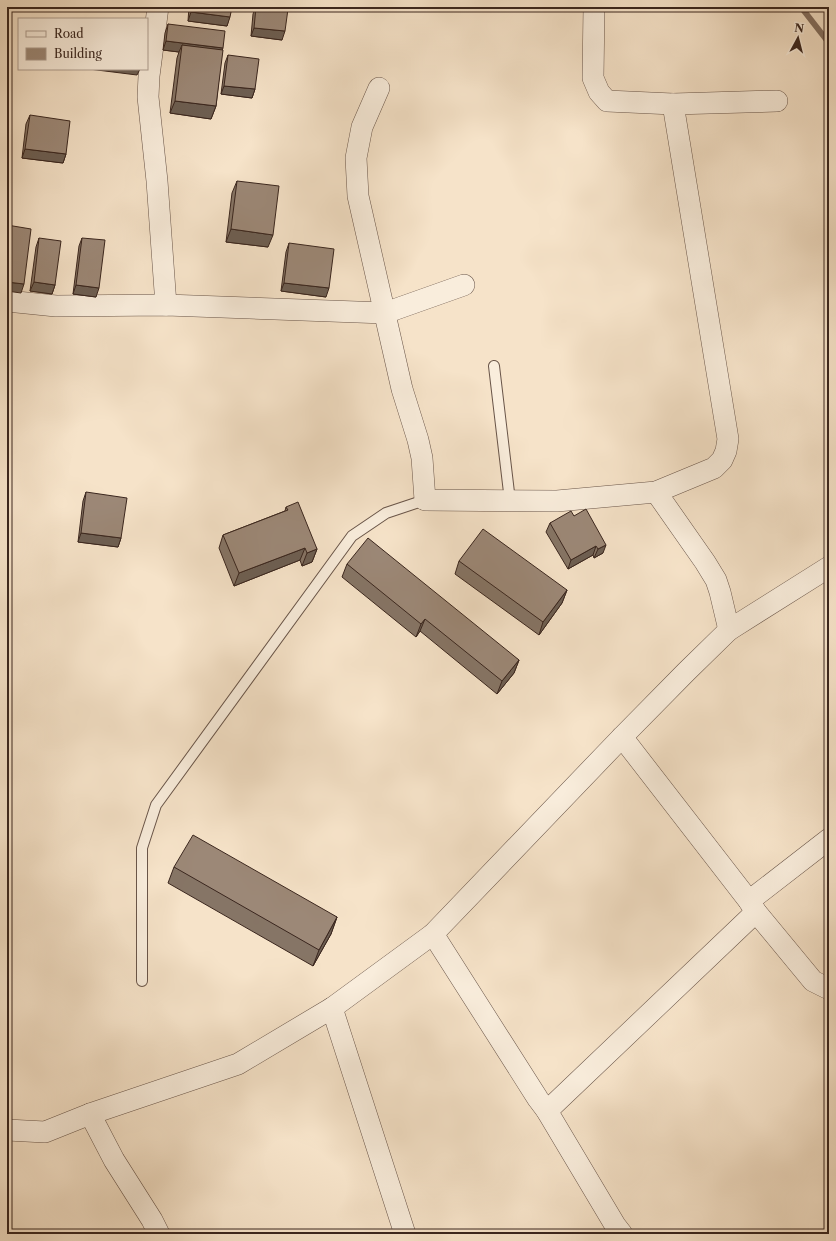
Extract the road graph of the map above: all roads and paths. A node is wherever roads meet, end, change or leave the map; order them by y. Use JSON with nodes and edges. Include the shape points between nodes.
{"nodes":[{"id":1,"x":158,"y":7,"type":"edge"},
{"id":2,"x":594,"y":7,"type":"edge"},
{"id":3,"x":379,"y":88,"type":"dead end"},
{"id":4,"x":777,"y":101,"type":"dead end"},
{"id":5,"x":672,"y":104,"type":"junction"},
{"id":6,"x":464,"y":285,"type":"dead end"},
{"id":7,"x":7,"y":301,"type":"edge"},
{"id":8,"x":166,"y":305,"type":"junction"},
{"id":9,"x":385,"y":313,"type":"junction"},
{"id":10,"x":494,"y":366,"type":"dead end"},
{"id":11,"x":656,"y":492,"type":"junction"},
{"id":12,"x":425,"y":500,"type":"junction"},
{"id":13,"x":510,"y":501,"type":"junction"},
{"id":14,"x":829,"y":568,"type":"edge"},
{"id":15,"x":729,"y":630,"type":"junction"},
{"id":16,"x":622,"y":737,"type":"junction"},
{"id":17,"x":829,"y":839,"type":"edge"},
{"id":18,"x":752,"y":907,"type":"junction"},
{"id":19,"x":433,"y":934,"type":"junction"},
{"id":20,"x":142,"y":981,"type":"dead end"},
{"id":21,"x":829,"y":987,"type":"edge"},
{"id":22,"x":332,"y":1008,"type":"junction"},
{"id":23,"x":547,"y":1111,"type":"junction"},
{"id":24,"x":90,"y":1114,"type":"junction"},
{"id":25,"x":7,"y":1130,"type":"edge"},
{"id":26,"x":158,"y":1234,"type":"edge"},
{"id":27,"x":405,"y":1234,"type":"edge"},
{"id":28,"x":622,"y":1234,"type":"edge"}],
"edges":[{"from":1,"to":8,"type":"street","via":[[148,97]]},
{"from":2,"to":5,"type":"street","via":[[593,78],[599,92],[607,101]]},
{"from":3,"to":9,"type":"street","via":[[362,127],[356,158],[358,196]]},
{"from":4,"to":5,"type":"street"},
{"from":5,"to":11,"type":"street","via":[[728,439],[722,460],[714,468]]},
{"from":6,"to":9,"type":"street"},
{"from":7,"to":8,"type":"street","via":[[56,306]]},
{"from":8,"to":9,"type":"street"},
{"from":9,"to":12,"type":"street","via":[[402,389],[421,452]]},
{"from":10,"to":13,"type":"lane"},
{"from":11,"to":13,"type":"street","via":[[557,501]]},
{"from":11,"to":15,"type":"street","via":[[716,580]]},
{"from":12,"to":13,"type":"street"},
{"from":12,"to":20,"type":"lane","via":[[386,513],[352,536],[156,805],[142,848]]},
{"from":14,"to":15,"type":"street"},
{"from":15,"to":16,"type":"street"},
{"from":16,"to":18,"type":"street"},
{"from":16,"to":19,"type":"street"},
{"from":17,"to":18,"type":"street"},
{"from":18,"to":21,"type":"street","via":[[813,981]]},
{"from":18,"to":23,"type":"street"},
{"from":19,"to":22,"type":"street"},
{"from":19,"to":23,"type":"street"},
{"from":22,"to":24,"type":"street","via":[[238,1064]]},
{"from":22,"to":27,"type":"street"},
{"from":23,"to":28,"type":"street"},
{"from":24,"to":25,"type":"street","via":[[45,1132]]},
{"from":24,"to":26,"type":"street"}]}
